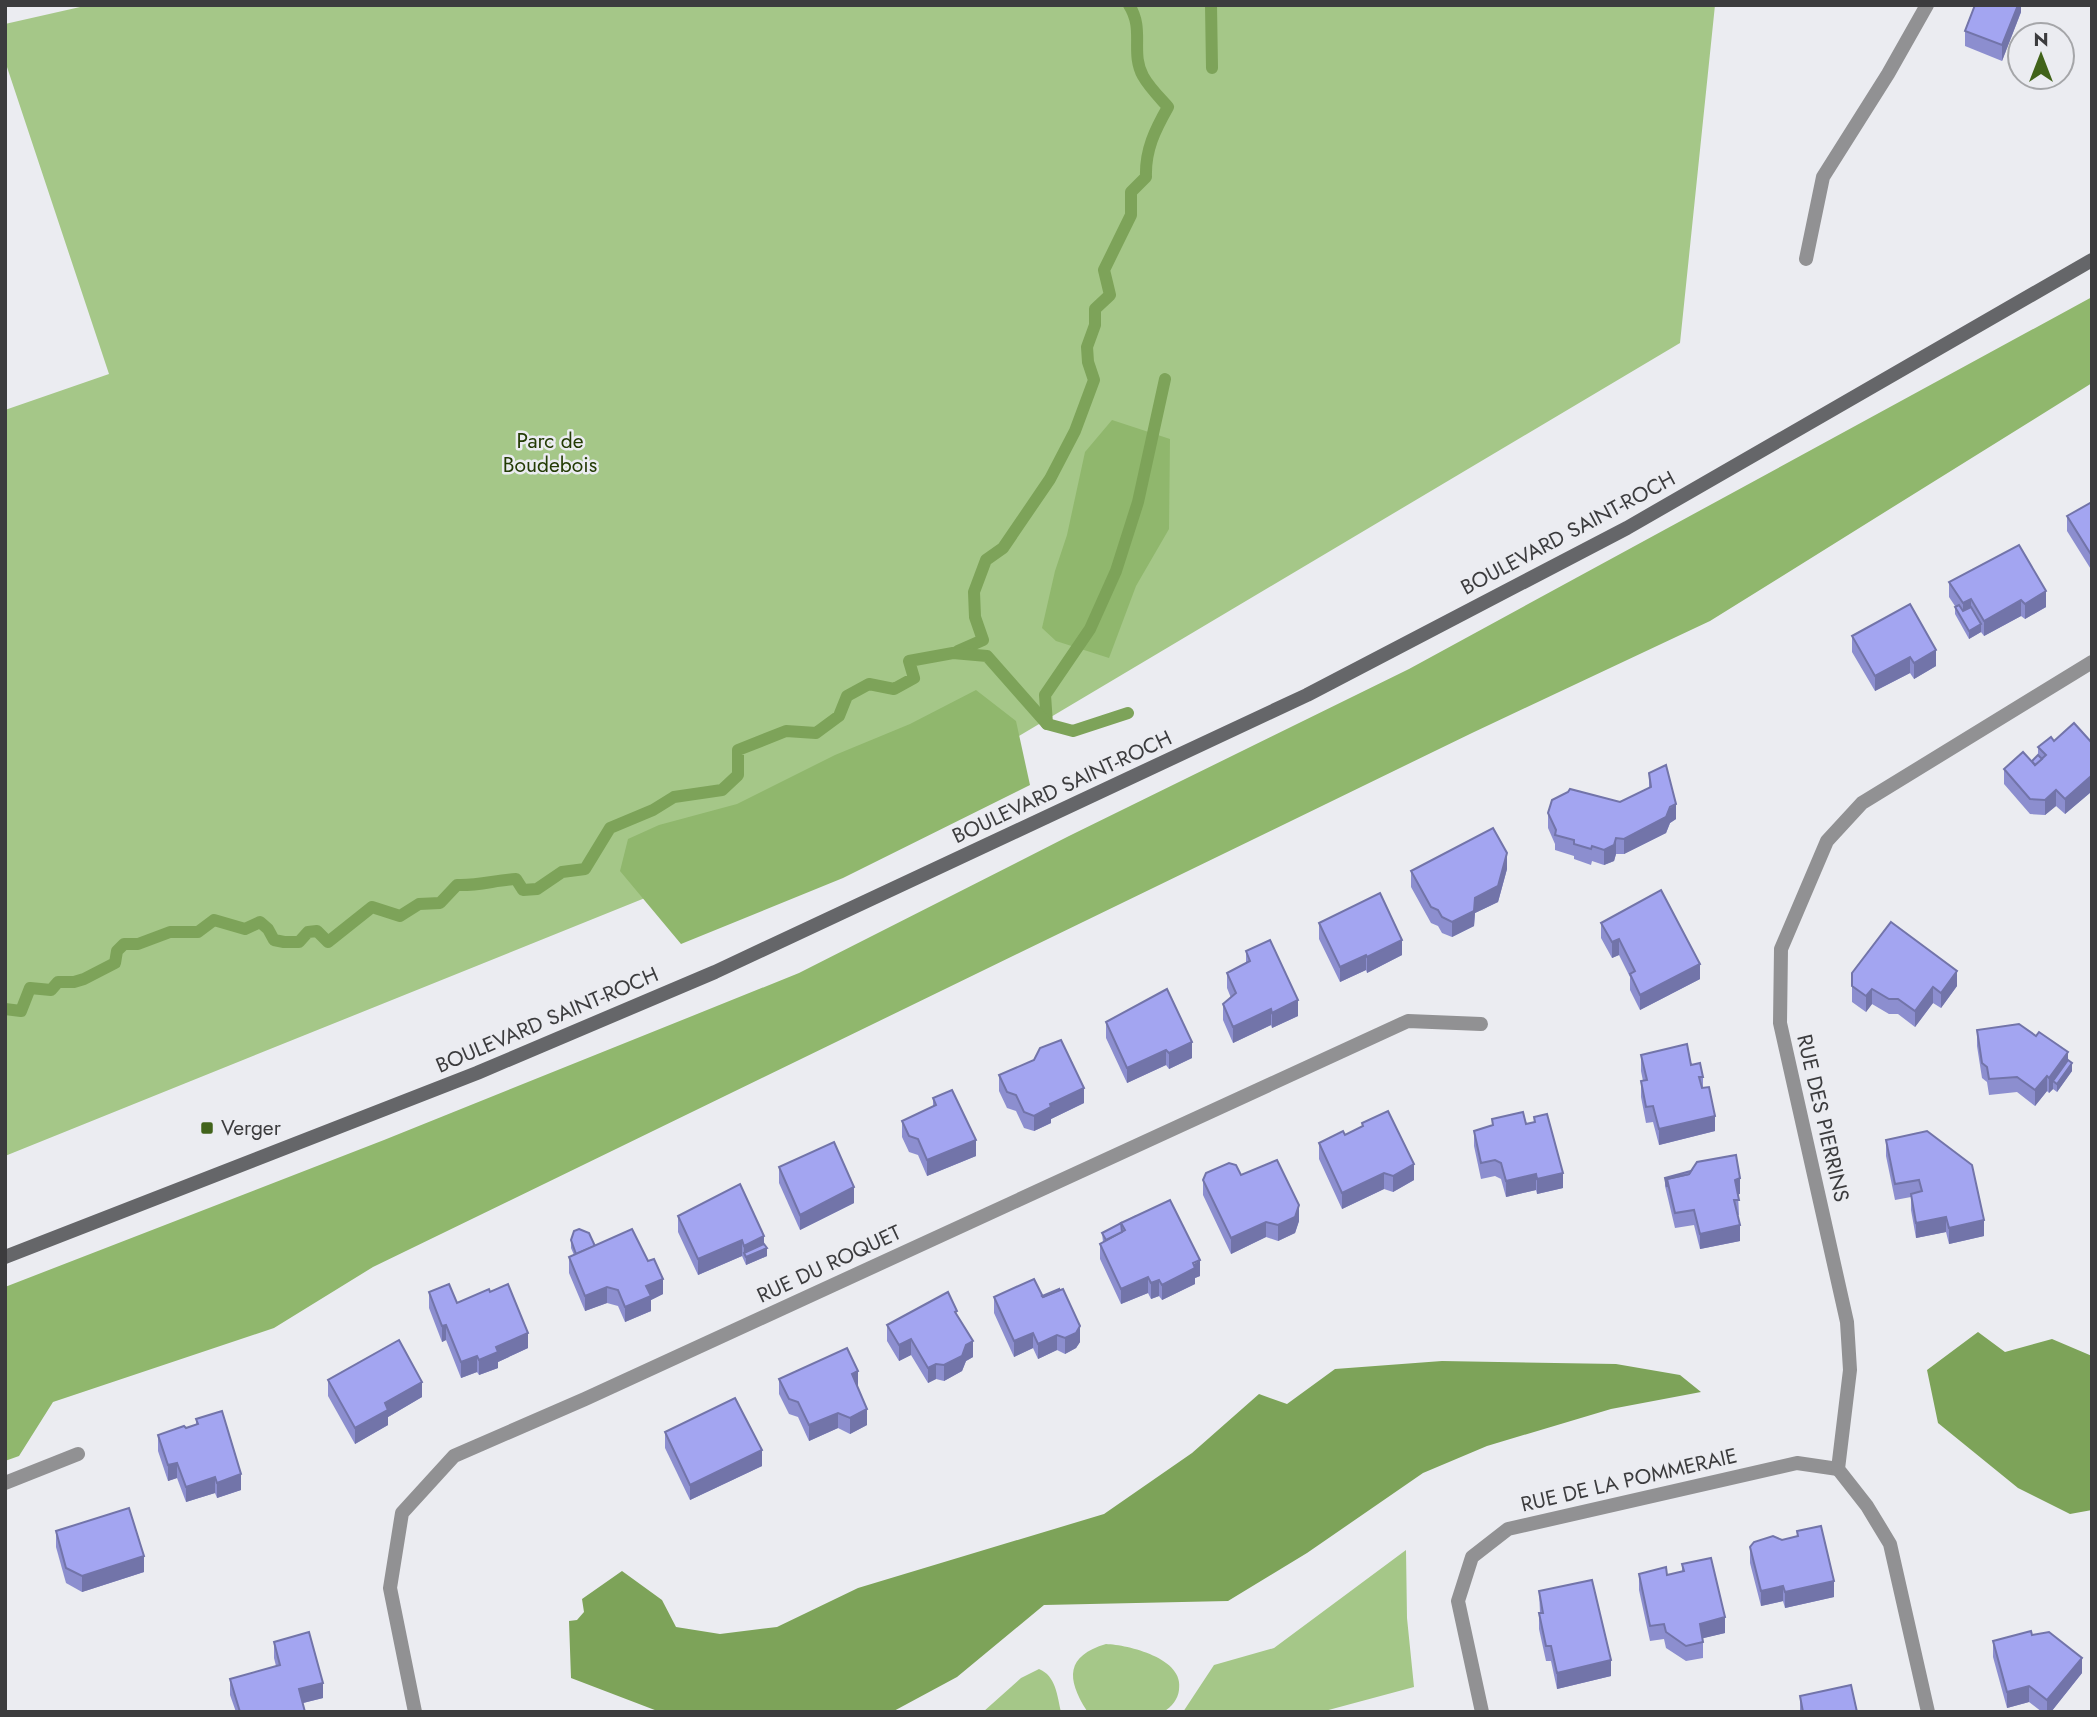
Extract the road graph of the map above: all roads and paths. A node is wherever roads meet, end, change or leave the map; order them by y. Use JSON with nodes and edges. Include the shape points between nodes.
{"nodes":[{"id":1,"x":1927,"y":5,"type":"edge"},
{"id":2,"x":1805,"y":259,"type":"dead end"},
{"id":3,"x":2092,"y":260,"type":"edge"},
{"id":4,"x":2092,"y":662,"type":"edge"},
{"id":5,"x":1481,"y":1024,"type":"dead end"},
{"id":6,"x":5,"y":1257,"type":"edge"},
{"id":7,"x":78,"y":1454,"type":"dead end"},
{"id":8,"x":1838,"y":1469,"type":"junction"},
{"id":9,"x":5,"y":1483,"type":"edge"},
{"id":10,"x":415,"y":1712,"type":"edge"},
{"id":11,"x":1482,"y":1712,"type":"edge"},
{"id":12,"x":1928,"y":1712,"type":"edge"}],
"edges":[{"from":1,"to":2,"type":"street","via":[[1822,177]]},
{"from":3,"to":6,"type":"main road","name":"BOULEVARD SAINT-ROCH","via":[[1627,528],[1307,695],[715,972],[477,1073]]},
{"from":4,"to":8,"type":"street","name":"RUE DES PIERRINS","via":[[1862,803],[1827,841],[1781,949],[1780,1023],[1847,1322],[1850,1370]]},
{"from":5,"to":10,"type":"street","name":"RUE DU ROQUET","via":[[1408,1021],[454,1456],[402,1513],[390,1588]]},
{"from":7,"to":9,"type":"street"},
{"from":8,"to":11,"type":"street","name":"RUE DE LA POMMERAIE","via":[[1797,1462],[1508,1529],[1472,1557],[1458,1601]]},
{"from":8,"to":12,"type":"street","via":[[1890,1544]]}]}
